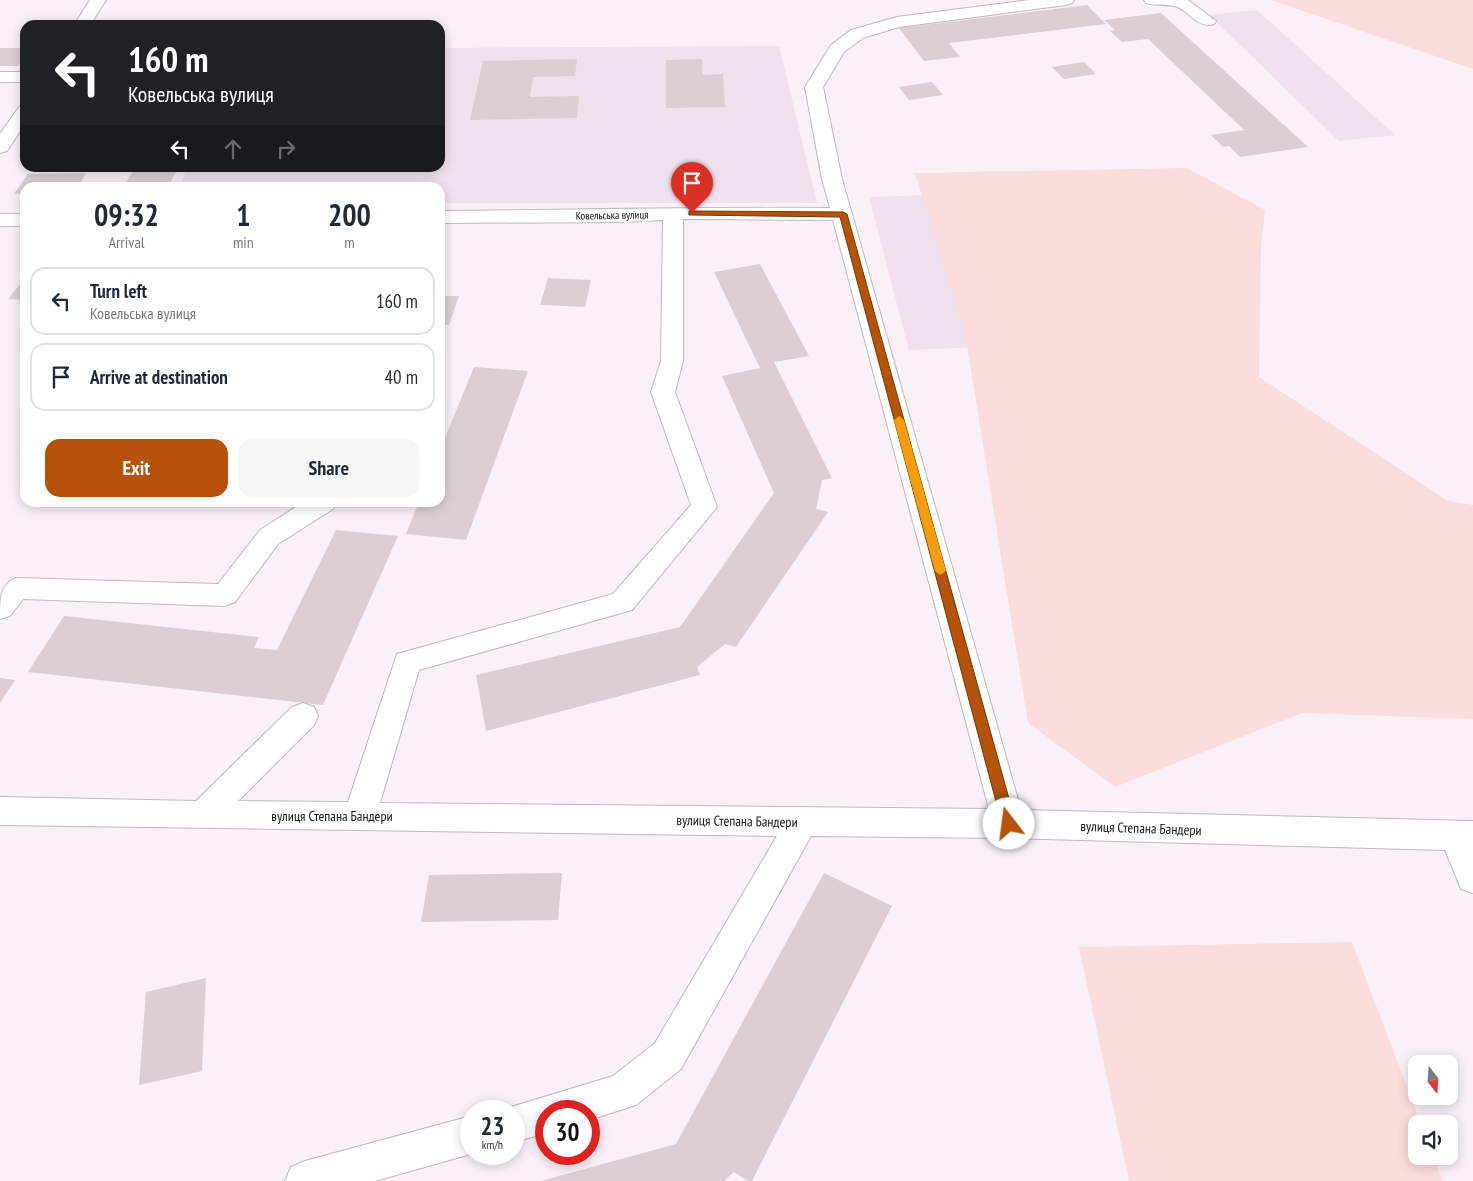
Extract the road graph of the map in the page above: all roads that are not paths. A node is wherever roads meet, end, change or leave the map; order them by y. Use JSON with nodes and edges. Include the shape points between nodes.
{"nodes":[{"id":1,"x":98,"y":0,"type":"edge"},
{"id":2,"x":1066,"y":0,"type":"edge"},
{"id":3,"x":1152,"y":0,"type":"edge"},
{"id":4,"x":85,"y":20,"type":"edge"},
{"id":5,"x":1208,"y":21,"type":"dead end"},
{"id":6,"x":0,"y":77,"type":"edge"},
{"id":7,"x":20,"y":77,"type":"edge"},
{"id":8,"x":20,"y":118,"type":"edge"},
{"id":9,"x":0,"y":147,"type":"edge"},
{"id":10,"x":672,"y":213,"type":"junction"},
{"id":11,"x":843,"y":214,"type":"junction"},
{"id":12,"x":445,"y":217,"type":"edge"},
{"id":13,"x":0,"y":220,"type":"edge"},
{"id":14,"x":20,"y":220,"type":"edge"},
{"id":15,"x":316,"y":507,"type":"edge"},
{"id":16,"x":0,"y":608,"type":"edge"},
{"id":17,"x":303,"y":716,"type":"dead end"},
{"id":18,"x":0,"y":811,"type":"edge"},
{"id":19,"x":203,"y":815,"type":"junction"},
{"id":20,"x":360,"y":816,"type":"junction"},
{"id":21,"x":802,"y":822,"type":"junction"},
{"id":22,"x":1009,"y":824,"type":"junction"},
{"id":23,"x":1464,"y":836,"type":"edge"},
{"id":24,"x":1473,"y":878,"type":"edge"},
{"id":25,"x":594,"y":1100,"type":"edge"},
{"id":26,"x":460,"y":1138,"type":"edge"},
{"id":27,"x":306,"y":1181,"type":"edge"}],
"edges":[{"from":1,"to":4,"type":"street"},
{"from":2,"to":11,"type":"street","via":[[897,22],[857,34],[837,49],[814,87],[832,179]]},
{"from":3,"to":5,"type":"street","via":[[1180,2]]},
{"from":6,"to":7,"type":"street"},
{"from":8,"to":9,"type":"street"},
{"from":10,"to":11,"type":"street","name":"Ковельська вулиця"},
{"from":10,"to":12,"type":"street","name":"Ковельська вулиця"},
{"from":10,"to":20,"type":"street","via":[[672,362],[663,392],[704,508],[622,602],[407,662]]},
{"from":11,"to":22,"type":"street"},
{"from":13,"to":14,"type":"street"},
{"from":15,"to":16,"type":"street","via":[[269,537],[226,595],[16,588]]},
{"from":17,"to":19,"type":"street"},
{"from":18,"to":19,"type":"street","name":"вулиця Степана Бандери"},
{"from":19,"to":20,"type":"street","name":"вулиця Степана Бандери"},
{"from":20,"to":21,"type":"street","name":"вулиця Степана Бандери"},
{"from":21,"to":22,"type":"street","name":"вулиця Степана Бандери"},
{"from":21,"to":25,"type":"street","via":[[668,1056],[623,1092]]},
{"from":22,"to":23,"type":"street","name":"вулиця Степана Бандери"},
{"from":23,"to":24,"type":"street"},
{"from":26,"to":27,"type":"street"}]}
